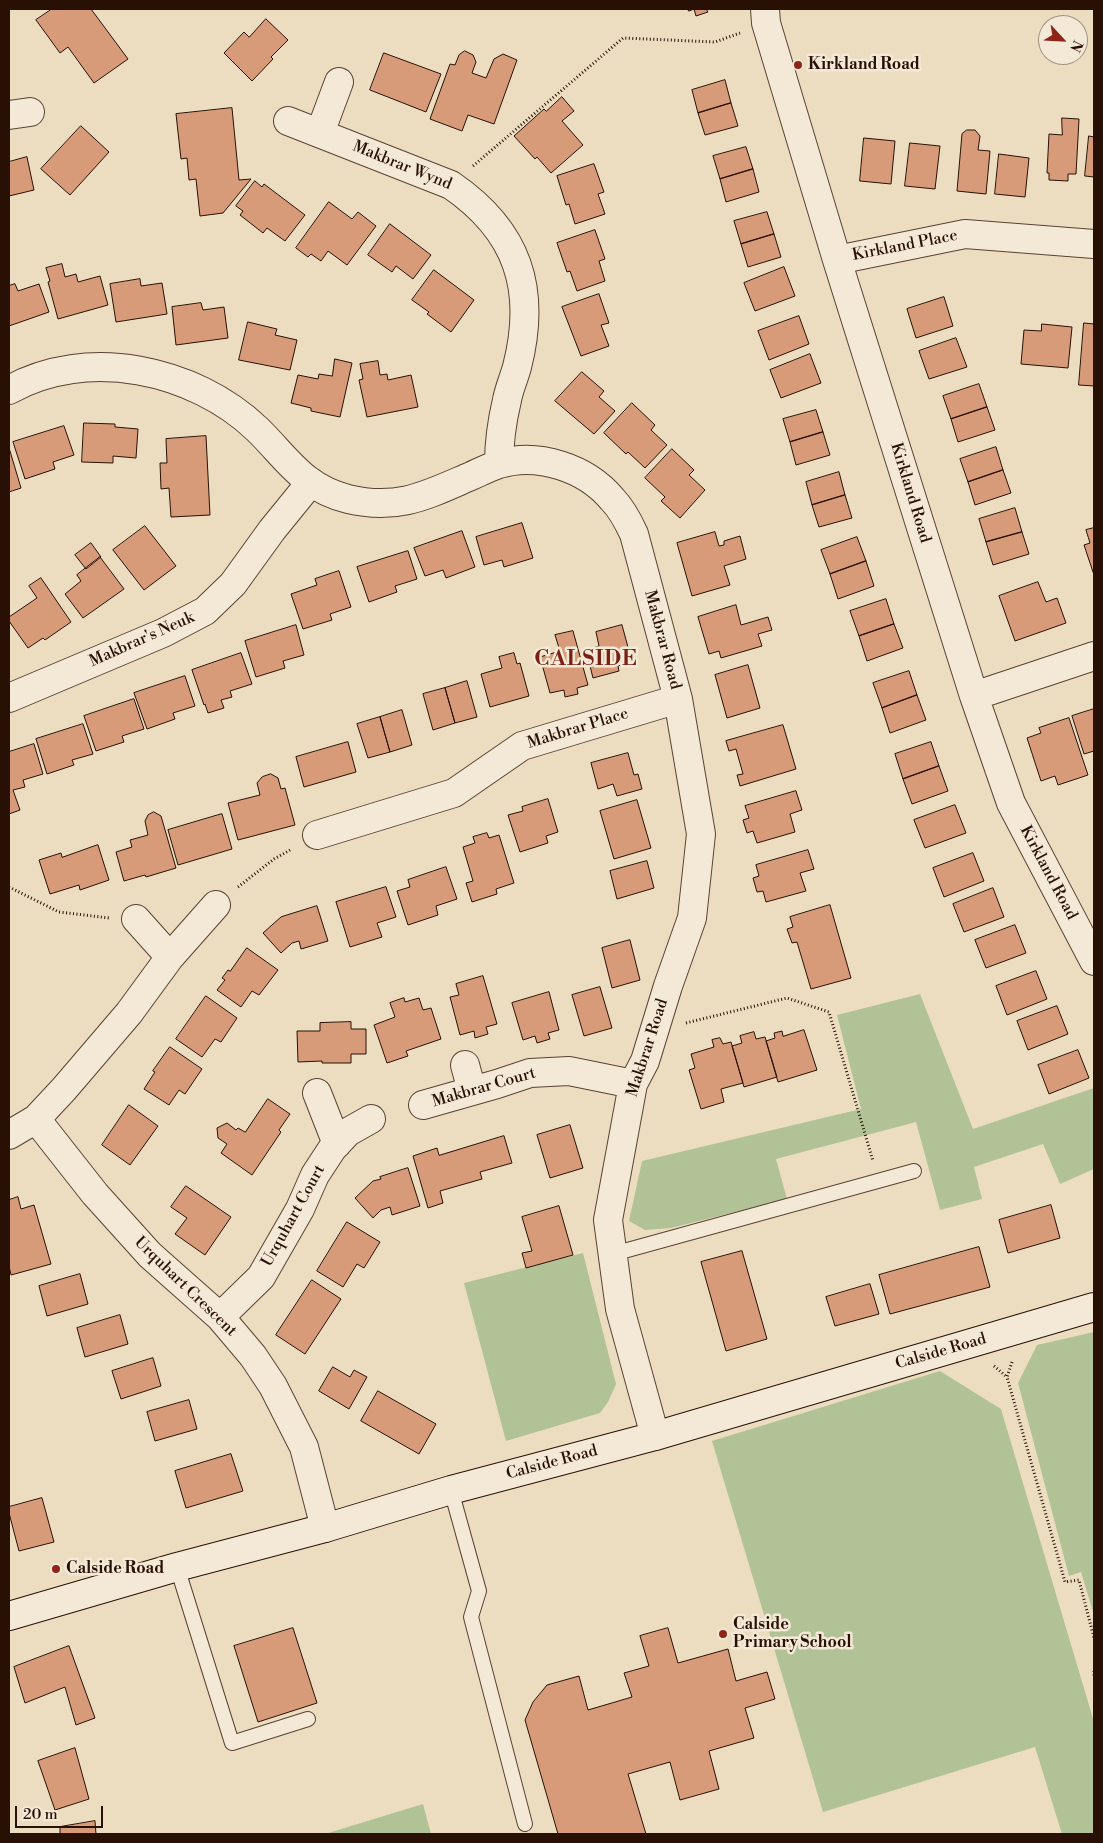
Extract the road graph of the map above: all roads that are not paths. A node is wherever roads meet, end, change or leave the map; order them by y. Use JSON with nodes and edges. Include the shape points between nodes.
{"nodes":[{"id":1,"x":766,"y":16,"type":"edge"},
{"id":2,"x":339,"y":82,"type":"dead end"},
{"id":3,"x":288,"y":121,"type":"dead end"},
{"id":4,"x":320,"y":133,"type":"junction"},
{"id":5,"x":1094,"y":244,"type":"edge"},
{"id":6,"x":836,"y":260,"type":"junction"},
{"id":7,"x":9,"y":390,"type":"edge"},
{"id":8,"x":500,"y":464,"type":"junction"},
{"id":9,"x":311,"y":482,"type":"junction"},
{"id":10,"x":1094,"y":656,"type":"edge"},
{"id":11,"x":974,"y":696,"type":"junction"},
{"id":12,"x":9,"y":698,"type":"edge"},
{"id":13,"x":678,"y":699,"type":"junction"},
{"id":14,"x":317,"y":835,"type":"road end"},
{"id":15,"x":216,"y":905,"type":"road end"},
{"id":16,"x":136,"y":919,"type":"road end"},
{"id":17,"x":170,"y":957,"type":"junction"},
{"id":18,"x":1094,"y":961,"type":"edge"},
{"id":19,"x":465,"y":1065,"type":"dead end"},
{"id":20,"x":633,"y":1084,"type":"junction"},
{"id":21,"x":472,"y":1091,"type":"junction"},
{"id":22,"x":317,"y":1093,"type":"dead end"},
{"id":23,"x":423,"y":1105,"type":"dead end"},
{"id":24,"x":36,"y":1120,"type":"junction"},
{"id":25,"x":371,"y":1120,"type":"dead end"},
{"id":26,"x":9,"y":1135,"type":"edge"},
{"id":27,"x":337,"y":1144,"type":"junction"},
{"id":28,"x":914,"y":1171,"type":"dead end"},
{"id":29,"x":613,"y":1254,"type":"junction"},
{"id":30,"x":1094,"y":1307,"type":"edge"},
{"id":31,"x":220,"y":1317,"type":"junction"},
{"id":32,"x":655,"y":1436,"type":"junction"},
{"id":33,"x":451,"y":1490,"type":"junction"},
{"id":34,"x":325,"y":1528,"type":"junction"},
{"id":35,"x":177,"y":1567,"type":"junction"},
{"id":36,"x":9,"y":1616,"type":"edge"},
{"id":37,"x":308,"y":1719,"type":"dead end"},
{"id":38,"x":525,"y":1824,"type":"dead end"}],
"edges":[{"from":1,"to":6,"type":"street","name":"Kirkland Road"},
{"from":2,"to":4,"type":"street"},
{"from":3,"to":4,"type":"street","name":"Makbrar Wynd"},
{"from":4,"to":8,"type":"street","name":"Makbrar Wynd","via":[[451,185],[486,212],[511,249],[525,306],[517,367],[507,400],[499,447]]},
{"from":5,"to":6,"type":"street","name":"Kirkland Place","via":[[965,234]]},
{"from":6,"to":11,"type":"street","name":"Kirkland Road"},
{"from":7,"to":9,"type":"street","name":"Makbrar Road","via":[[50,373],[84,368],[128,369],[179,381],[233,410],[257,429],[293,469]]},
{"from":8,"to":9,"type":"street","name":"Makbrar Road","via":[[425,496],[390,504],[346,499]]},
{"from":8,"to":13,"type":"street","name":"Makbrar Road","via":[[540,461],[578,472],[612,498],[625,515],[634,534]]},
{"from":9,"to":12,"type":"street","name":"Makbrar's Neuk","via":[[234,584],[206,611],[163,633]]},
{"from":10,"to":11,"type":"street"},
{"from":11,"to":18,"type":"street","name":"Kirkland Road","via":[[1011,803]]},
{"from":13,"to":14,"type":"street","name":"Makbrar Place","via":[[522,746],[454,793]]},
{"from":13,"to":20,"type":"street","name":"Makbrar Road","via":[[701,834],[692,918],[645,1061]]},
{"from":15,"to":17,"type":"street"},
{"from":16,"to":17,"type":"street"},
{"from":17,"to":24,"type":"street","via":[[129,1013]]},
{"from":19,"to":21,"type":"street"},
{"from":20,"to":21,"type":"street","name":"Makbrar Court","via":[[569,1071],[540,1072]]},
{"from":20,"to":29,"type":"street","name":"Makbrar Road","via":[[608,1220]]},
{"from":21,"to":23,"type":"street","name":"Makbrar Court"},
{"from":22,"to":27,"type":"street"},
{"from":24,"to":26,"type":"street"},
{"from":24,"to":31,"type":"street","name":"Urquhart Crescent","via":[[150,1255]]},
{"from":25,"to":27,"type":"street","name":"Urquhart Court","via":[[348,1132]]},
{"from":27,"to":31,"type":"street","name":"Urquhart Court","via":[[316,1175],[261,1277]]},
{"from":28,"to":29,"type":"lane"},
{"from":29,"to":32,"type":"street","name":"Makbrar Road","via":[[620,1309]]},
{"from":30,"to":32,"type":"street","name":"Calside Road"},
{"from":31,"to":34,"type":"street","name":"Urquhart Crescent","via":[[253,1356],[290,1417],[304,1447]]},
{"from":32,"to":33,"type":"street","name":"Calside Road"},
{"from":33,"to":34,"type":"street","name":"Calside Road"},
{"from":33,"to":38,"type":"lane","via":[[479,1591],[471,1617]]},
{"from":34,"to":35,"type":"street","name":"Calside Road"},
{"from":35,"to":36,"type":"street","name":"Calside Road"},
{"from":35,"to":37,"type":"lane","via":[[232,1743]]}]}
